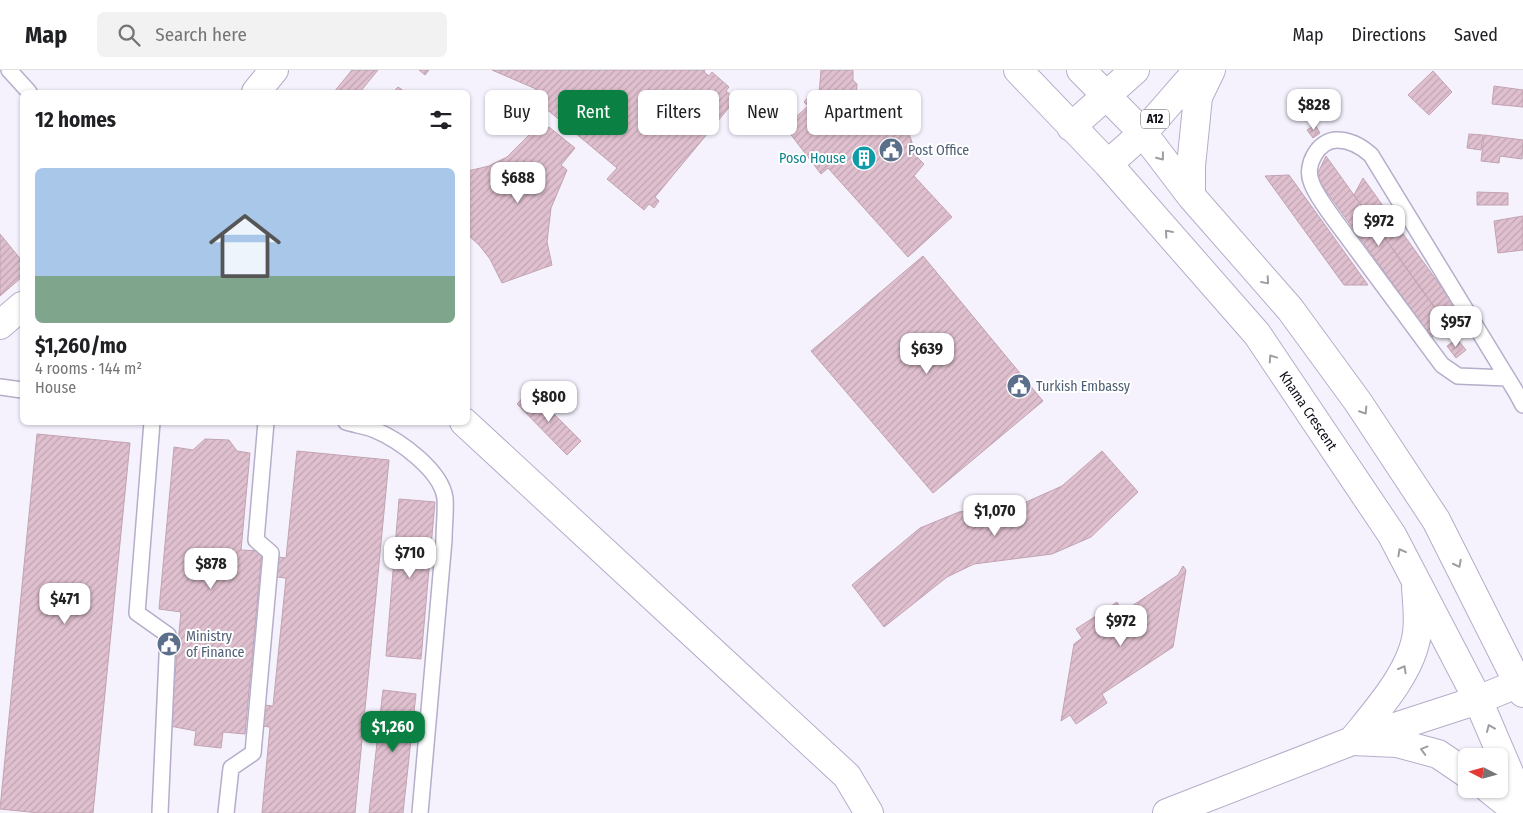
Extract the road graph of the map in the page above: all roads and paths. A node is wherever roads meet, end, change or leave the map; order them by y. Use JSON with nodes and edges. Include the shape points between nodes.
{"nodes":[{"id":1,"x":9,"y":70,"type":"edge"},
{"id":2,"x":274,"y":70,"type":"edge"},
{"id":3,"x":1018,"y":70,"type":"edge"},
{"id":4,"x":1081,"y":70,"type":"edge"},
{"id":5,"x":1135,"y":70,"type":"edge"},
{"id":6,"x":1198,"y":70,"type":"edge"},
{"id":7,"x":1211,"y":70,"type":"edge"},
{"id":8,"x":27,"y":90,"type":"edge"},
{"id":9,"x":258,"y":90,"type":"edge"},
{"id":10,"x":1106,"y":96,"type":"junction"},
{"id":11,"x":1072,"y":127,"type":"junction"},
{"id":12,"x":1142,"y":133,"type":"junction"},
{"id":13,"x":1108,"y":164,"type":"junction"},
{"id":14,"x":1191,"y":196,"type":"junction"},
{"id":15,"x":20,"y":308,"type":"edge"},
{"id":16,"x":0,"y":325,"type":"edge"},
{"id":17,"x":1507,"y":378,"type":"junction"},
{"id":18,"x":0,"y":387,"type":"edge"},
{"id":19,"x":20,"y":390,"type":"edge"},
{"id":20,"x":1523,"y":405,"type":"edge"},
{"id":21,"x":152,"y":425,"type":"edge"},
{"id":22,"x":266,"y":425,"type":"edge"},
{"id":23,"x":358,"y":425,"type":"edge"},
{"id":24,"x":467,"y":425,"type":"edge"},
{"id":25,"x":1416,"y":578,"type":"junction"},
{"id":26,"x":1521,"y":688,"type":"edge"},
{"id":27,"x":1478,"y":700,"type":"junction"},
{"id":28,"x":1352,"y":741,"type":"junction"},
{"id":29,"x":1458,"y":768,"type":"edge"},
{"id":30,"x":1501,"y":798,"type":"edge"},
{"id":31,"x":1523,"y":805,"type":"edge"},
{"id":32,"x":160,"y":813,"type":"edge"},
{"id":33,"x":226,"y":813,"type":"edge"},
{"id":34,"x":420,"y":813,"type":"edge"},
{"id":35,"x":869,"y":813,"type":"edge"},
{"id":36,"x":1167,"y":813,"type":"edge"},
{"id":37,"x":1520,"y":813,"type":"edge"}],
"edges":[{"from":1,"to":8,"type":"lane"},
{"from":2,"to":9,"type":"main road"},
{"from":3,"to":11,"type":"main road","name":"Khama Crescent"},
{"from":4,"to":10,"type":"main road"},
{"from":5,"to":10,"type":"main road"},
{"from":6,"to":12,"type":"main road","number":"A12"},
{"from":7,"to":14,"type":"main road","via":[[1198,97]]},
{"from":10,"to":11,"type":"main road"},
{"from":10,"to":12,"type":"main road"},
{"from":11,"to":13,"type":"main road","name":"Khama Crescent"},
{"from":12,"to":13,"type":"main road","number":"A12"},
{"from":12,"to":14,"type":"main road","one_way":true},
{"from":25,"to":13,"type":"main road","name":"Khama Crescent","one_way":true,"via":[[1392,536],[1257,334]]},
{"from":14,"to":26,"type":"main road","one_way":true,"via":[[1290,309],[1358,402],[1436,520]]},
{"from":15,"to":16,"type":"main road"},
{"from":17,"to":17,"type":"lane","via":[[1371,155],[1362,146],[1346,140],[1322,144],[1312,157],[1310,181],[1442,365],[1458,376]]},
{"from":17,"to":20,"type":"lane"},
{"from":18,"to":19,"type":"lane"},
{"from":21,"to":32,"type":"lane","via":[[137,613],[168,635]]},
{"from":22,"to":33,"type":"lane","via":[[256,540],[271,553],[253,753],[230,768]]},
{"from":23,"to":34,"type":"lane","via":[[374,429],[397,442],[426,466],[439,481],[444,496],[444,540]]},
{"from":24,"to":35,"type":"main road","via":[[847,776]]},
{"from":25,"to":27,"type":"main road","name":"Khama Crescent"},
{"from":28,"to":25,"type":"main road","one_way":true,"via":[[1389,694],[1410,656],[1417,634]]},
{"from":26,"to":27,"type":"main road"},
{"from":27,"to":28,"type":"main road"},
{"from":31,"to":27,"type":"main road","name":"Khama Crescent","one_way":true},
{"from":29,"to":28,"type":"main road","one_way":true,"via":[[1438,754],[1397,743]]},
{"from":28,"to":36,"type":"main road"},
{"from":30,"to":37,"type":"main road"}]}
